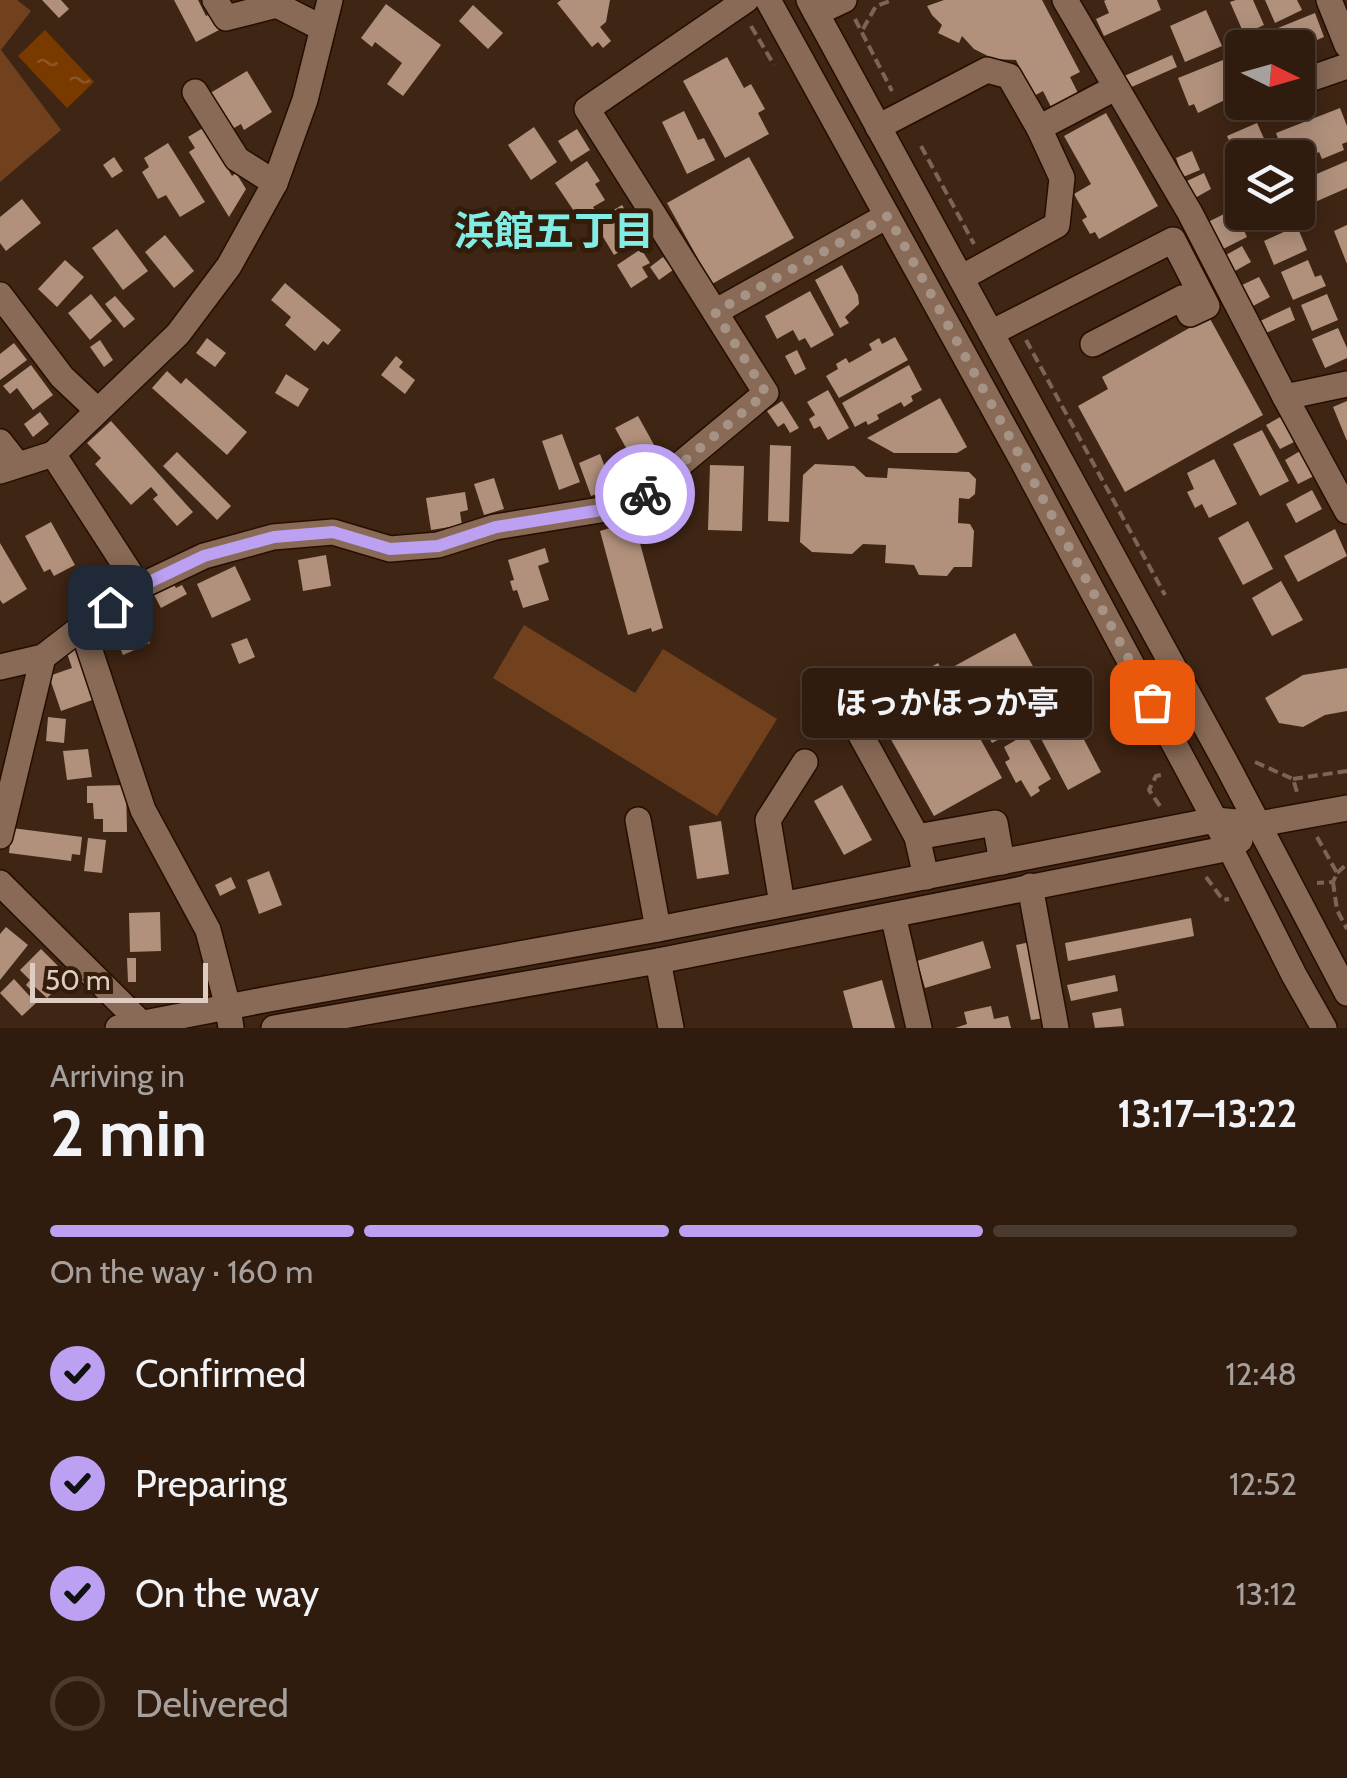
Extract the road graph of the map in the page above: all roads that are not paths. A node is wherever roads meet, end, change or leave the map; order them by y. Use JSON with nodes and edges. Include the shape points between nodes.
{"nodes":[{"id":1,"x":215,"y":0,"type":"edge"},
{"id":2,"x":330,"y":0,"type":"edge"},
{"id":3,"x":746,"y":0,"type":"edge"},
{"id":4,"x":768,"y":0,"type":"edge"},
{"id":5,"x":844,"y":0,"type":"edge"},
{"id":6,"x":1066,"y":0,"type":"edge"},
{"id":7,"x":1329,"y":0,"type":"edge"},
{"id":8,"x":812,"y":7,"type":"edge"},
{"id":9,"x":322,"y":28,"type":"junction"},
{"id":10,"x":1347,"y":45,"type":"edge"},
{"id":11,"x":1347,"y":66,"type":"edge"},
{"id":12,"x":1315,"y":77,"type":"edge"},
{"id":13,"x":1115,"y":88,"type":"junction"},
{"id":14,"x":194,"y":92,"type":"dead end"},
{"id":15,"x":878,"y":127,"type":"junction"},
{"id":16,"x":1040,"y":128,"type":"junction"},
{"id":17,"x":275,"y":183,"type":"junction"},
{"id":18,"x":888,"y":216,"type":"junction"},
{"id":19,"x":962,"y":278,"type":"junction"},
{"id":20,"x":0,"y":295,"type":"edge"},
{"id":21,"x":715,"y":312,"type":"junction"},
{"id":22,"x":992,"y":334,"type":"junction"},
{"id":23,"x":1092,"y":344,"type":"dead end"},
{"id":24,"x":1347,"y":384,"type":"edge"},
{"id":25,"x":1285,"y":397,"type":"junction"},
{"id":26,"x":98,"y":410,"type":"junction"},
{"id":27,"x":0,"y":442,"type":"edge"},
{"id":28,"x":53,"y":454,"type":"junction"},
{"id":29,"x":9,"y":468,"type":"edge"},
{"id":30,"x":1347,"y":511,"type":"edge"},
{"id":31,"x":139,"y":587,"type":"junction"},
{"id":32,"x":82,"y":626,"type":"junction"},
{"id":33,"x":43,"y":658,"type":"junction"},
{"id":34,"x":0,"y":667,"type":"edge"},
{"id":35,"x":836,"y":690,"type":"dead end"},
{"id":36,"x":805,"y":762,"type":"dead end"},
{"id":37,"x":1347,"y":808,"type":"edge"},
{"id":38,"x":638,"y":820,"type":"dead end"},
{"id":39,"x":1215,"y":820,"type":"junction"},
{"id":40,"x":1260,"y":824,"type":"junction"},
{"id":41,"x":0,"y":836,"type":"edge"},
{"id":42,"x":917,"y":837,"type":"junction"},
{"id":43,"x":1230,"y":848,"type":"junction"},
{"id":44,"x":1002,"y":862,"type":"junction"},
{"id":45,"x":926,"y":876,"type":"junction"},
{"id":46,"x":0,"y":883,"type":"edge"},
{"id":47,"x":1030,"y":886,"type":"junction"},
{"id":48,"x":782,"y":904,"type":"junction"},
{"id":49,"x":893,"y":914,"type":"junction"},
{"id":50,"x":658,"y":928,"type":"junction"},
{"id":51,"x":658,"y":961,"type":"junction"},
{"id":52,"x":1347,"y":993,"type":"edge"},
{"id":53,"x":229,"y":1018,"type":"edge"},
{"id":54,"x":135,"y":1026,"type":"edge"},
{"id":55,"x":274,"y":1028,"type":"edge"},
{"id":56,"x":672,"y":1028,"type":"edge"},
{"id":57,"x":919,"y":1028,"type":"edge"},
{"id":58,"x":1056,"y":1028,"type":"edge"},
{"id":59,"x":1324,"y":1028,"type":"edge"}],
"edges":[{"from":1,"to":9,"type":"street","via":[[226,18],[277,5]]},
{"from":2,"to":9,"type":"street"},
{"from":3,"to":21,"type":"street","via":[[587,109]]},
{"from":4,"to":18,"type":"street"},
{"from":5,"to":8,"type":"street"},
{"from":6,"to":13,"type":"street"},
{"from":7,"to":10,"type":"street"},
{"from":8,"to":15,"type":"street"},
{"from":9,"to":17,"type":"street"},
{"from":11,"to":12,"type":"street"},
{"from":13,"to":16,"type":"street"},
{"from":13,"to":25,"type":"street","via":[[1190,212]]},
{"from":14,"to":17,"type":"street","via":[[237,159]]},
{"from":15,"to":16,"type":"street","via":[[987,70],[1009,76]]},
{"from":15,"to":19,"type":"street"},
{"from":16,"to":19,"type":"street","via":[[1062,178],[1057,225]]},
{"from":17,"to":26,"type":"street","via":[[229,266],[178,334]]},
{"from":18,"to":21,"type":"street"},
{"from":18,"to":39,"type":"street"},
{"from":19,"to":22,"type":"street"},
{"from":20,"to":26,"type":"street","via":[[62,377]]},
{"from":21,"to":31,"type":"street","via":[[766,393],[632,505],[496,527],[438,546],[390,549],[333,532],[274,537],[204,556]]},
{"from":22,"to":23,"type":"street","via":[[1173,240],[1207,306],[1190,314],[1182,298]]},
{"from":22,"to":40,"type":"street"},
{"from":24,"to":25,"type":"street"},
{"from":25,"to":30,"type":"street"},
{"from":26,"to":28,"type":"street"},
{"from":27,"to":29,"type":"street"},
{"from":28,"to":29,"type":"street"},
{"from":28,"to":31,"type":"street"},
{"from":31,"to":32,"type":"street"},
{"from":32,"to":33,"type":"street"},
{"from":32,"to":53,"type":"street","via":[[143,810],[208,930]]},
{"from":33,"to":34,"type":"street"},
{"from":33,"to":41,"type":"street"},
{"from":35,"to":42,"type":"street"},
{"from":36,"to":48,"type":"street","via":[[768,820]]},
{"from":37,"to":40,"type":"street"},
{"from":38,"to":50,"type":"street"},
{"from":39,"to":40,"type":"street"},
{"from":39,"to":43,"type":"street"},
{"from":39,"to":44,"type":"street"},
{"from":40,"to":43,"type":"street"},
{"from":40,"to":52,"type":"street"},
{"from":42,"to":44,"type":"street","via":[[995,822]]},
{"from":42,"to":45,"type":"street"},
{"from":43,"to":47,"type":"street"},
{"from":43,"to":59,"type":"street"},
{"from":44,"to":45,"type":"street"},
{"from":45,"to":48,"type":"street"},
{"from":46,"to":54,"type":"street"},
{"from":47,"to":49,"type":"street"},
{"from":47,"to":58,"type":"street"},
{"from":48,"to":50,"type":"street"},
{"from":49,"to":51,"type":"street"},
{"from":49,"to":57,"type":"street"},
{"from":50,"to":53,"type":"street"},
{"from":51,"to":55,"type":"street"},
{"from":51,"to":56,"type":"street"},
{"from":53,"to":54,"type":"street"}]}
